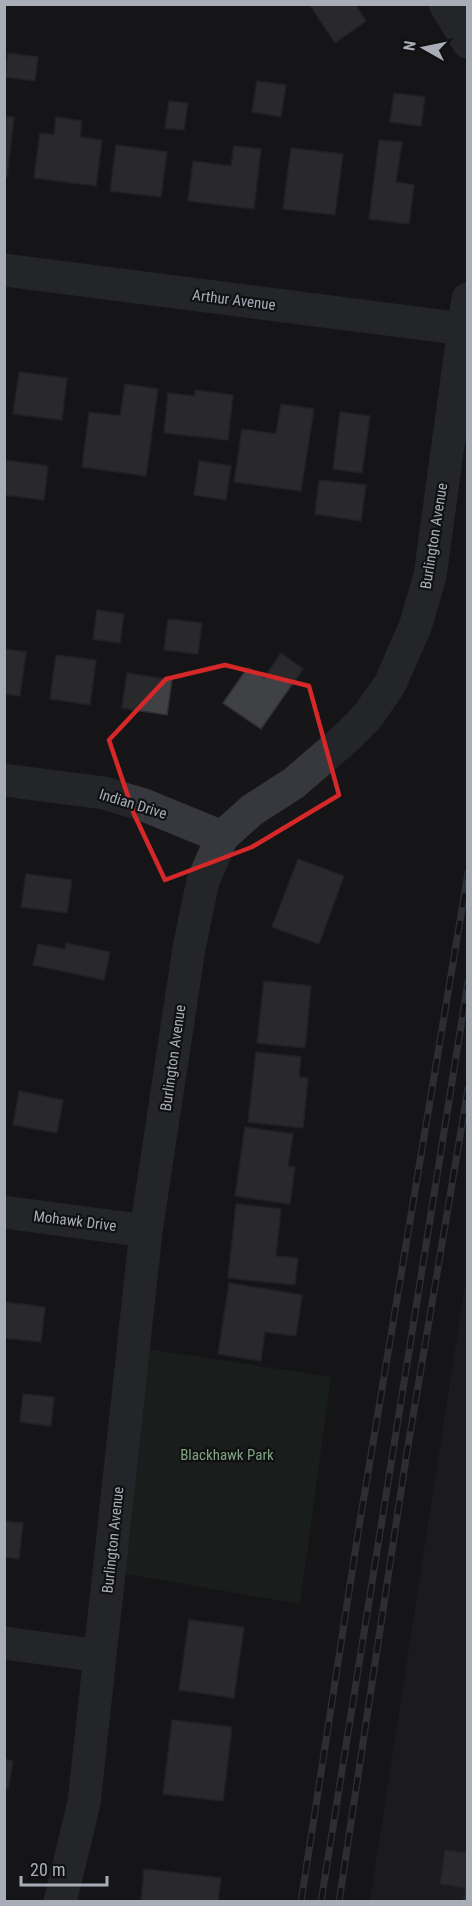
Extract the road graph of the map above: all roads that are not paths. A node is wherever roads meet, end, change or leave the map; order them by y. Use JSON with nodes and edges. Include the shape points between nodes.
{"nodes":[{"id":1,"x":445,"y":4,"type":"edge"},
{"id":2,"x":468,"y":42,"type":"edge"},
{"id":3,"x":4,"y":270,"type":"edge"},
{"id":4,"x":466,"y":314,"type":"edge"},
{"id":5,"x":4,"y":780,"type":"edge"},
{"id":6,"x":222,"y":837,"type":"junction"},
{"id":7,"x":4,"y":1212,"type":"edge"},
{"id":8,"x":146,"y":1231,"type":"junction"},
{"id":9,"x":4,"y":1643,"type":"edge"},
{"id":10,"x":100,"y":1656,"type":"junction"},
{"id":11,"x":60,"y":1902,"type":"edge"}],
"edges":[{"from":1,"to":2,"type":"street"},
{"from":3,"to":4,"type":"street","name":"Arthur Avenue"},
{"from":4,"to":6,"type":"street","name":"Burlington Avenue","via":[[430,576],[415,627],[394,674],[367,717],[345,739]]},
{"from":5,"to":6,"type":"street","name":"Indian Drive","via":[[104,793]]},
{"from":6,"to":8,"type":"street","name":"Burlington Avenue","via":[[203,881],[189,948]]},
{"from":7,"to":8,"type":"street","name":"Mohawk Drive"},
{"from":8,"to":10,"type":"street","name":"Burlington Avenue"},
{"from":9,"to":10,"type":"street"},
{"from":10,"to":11,"type":"street","name":"Burlington Avenue","via":[[84,1803]]}]}
